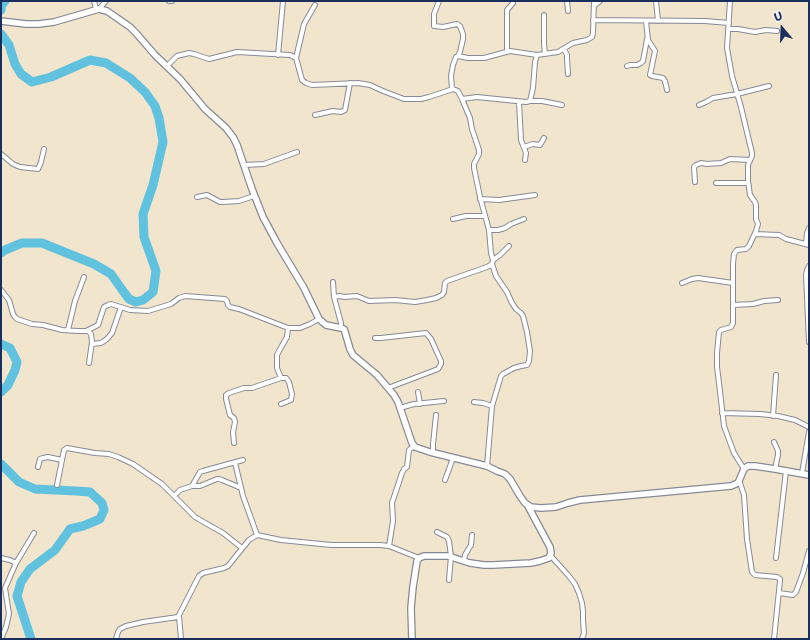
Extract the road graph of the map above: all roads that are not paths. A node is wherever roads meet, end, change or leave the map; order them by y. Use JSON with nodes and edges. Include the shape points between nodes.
{"nodes":[{"id":1,"x":94,"y":1,"type":"edge"},
{"id":2,"x":106,"y":1,"type":"edge"},
{"id":3,"x":283,"y":1,"type":"edge"},
{"id":4,"x":439,"y":1,"type":"edge"},
{"id":5,"x":568,"y":1,"type":"edge"},
{"id":6,"x":600,"y":1,"type":"edge"},
{"id":7,"x":656,"y":1,"type":"edge"},
{"id":8,"x":730,"y":1,"type":"edge"},
{"id":9,"x":513,"y":3,"type":"dead end"},
{"id":10,"x":594,"y":3,"type":"edge"},
{"id":11,"x":315,"y":5,"type":"dead end"},
{"id":12,"x":98,"y":9,"type":"junction"},
{"id":13,"x":568,"y":11,"type":"dead end"},
{"id":14,"x":544,"y":15,"type":"dead end"},
{"id":15,"x":593,"y":20,"type":"junction"},
{"id":16,"x":646,"y":21,"type":"junction"},
{"id":17,"x":658,"y":21,"type":"junction"},
{"id":18,"x":4,"y":22,"type":"edge"},
{"id":19,"x":729,"y":24,"type":"junction"},
{"id":20,"x":728,"y":30,"type":"junction"},
{"id":21,"x":777,"y":31,"type":"dead end"},
{"id":22,"x":648,"y":38,"type":"junction"},
{"id":23,"x":564,"y":49,"type":"junction"},
{"id":24,"x":507,"y":52,"type":"junction"},
{"id":25,"x":545,"y":54,"type":"junction"},
{"id":26,"x":278,"y":55,"type":"junction"},
{"id":27,"x":537,"y":55,"type":"junction"},
{"id":28,"x":458,"y":56,"type":"junction"},
{"id":29,"x":296,"y":58,"type":"junction"},
{"id":30,"x":167,"y":66,"type":"junction"},
{"id":31,"x":627,"y":66,"type":"dead end"},
{"id":32,"x":568,"y":74,"type":"dead end"},
{"id":33,"x":350,"y":83,"type":"junction"},
{"id":34,"x":770,"y":86,"type":"dead end"},
{"id":35,"x":452,"y":89,"type":"junction"},
{"id":36,"x":667,"y":90,"type":"dead end"},
{"id":37,"x":737,"y":94,"type":"junction"},
{"id":38,"x":462,"y":99,"type":"junction"},
{"id":39,"x":530,"y":101,"type":"junction"},
{"id":40,"x":519,"y":102,"type":"junction"},
{"id":41,"x":699,"y":105,"type":"dead end"},
{"id":42,"x":562,"y":106,"type":"dead end"},
{"id":43,"x":315,"y":115,"type":"dead end"},
{"id":44,"x":544,"y":138,"type":"dead end"},
{"id":45,"x":524,"y":147,"type":"junction"},
{"id":46,"x":44,"y":149,"type":"dead end"},
{"id":47,"x":297,"y":152,"type":"dead end"},
{"id":48,"x":1,"y":154,"type":"edge"},
{"id":49,"x":525,"y":160,"type":"dead end"},
{"id":50,"x":750,"y":160,"type":"junction"},
{"id":51,"x":244,"y":166,"type":"junction"},
{"id":52,"x":695,"y":182,"type":"dead end"},
{"id":53,"x":716,"y":183,"type":"dead end"},
{"id":54,"x":748,"y":183,"type":"junction"},
{"id":55,"x":535,"y":195,"type":"dead end"},
{"id":56,"x":254,"y":196,"type":"junction"},
{"id":57,"x":196,"y":197,"type":"dead end"},
{"id":58,"x":480,"y":199,"type":"junction"},
{"id":59,"x":485,"y":216,"type":"junction"},
{"id":60,"x":453,"y":219,"type":"dead end"},
{"id":61,"x":524,"y":220,"type":"dead end"},
{"id":62,"x":809,"y":228,"type":"edge"},
{"id":63,"x":489,"y":230,"type":"junction"},
{"id":64,"x":755,"y":234,"type":"junction"},
{"id":65,"x":807,"y":245,"type":"edge"},
{"id":66,"x":508,"y":246,"type":"dead end"},
{"id":67,"x":492,"y":262,"type":"junction"},
{"id":68,"x":809,"y":266,"type":"edge"},
{"id":69,"x":84,"y":276,"type":"dead end"},
{"id":70,"x":333,"y":282,"type":"dead end"},
{"id":71,"x":682,"y":283,"type":"dead end"},
{"id":72,"x":733,"y":283,"type":"junction"},
{"id":73,"x":1,"y":290,"type":"edge"},
{"id":74,"x":334,"y":297,"type":"junction"},
{"id":75,"x":778,"y":300,"type":"dead end"},
{"id":76,"x":733,"y":304,"type":"junction"},
{"id":77,"x":121,"y":307,"type":"junction"},
{"id":78,"x":319,"y":319,"type":"junction"},
{"id":79,"x":288,"y":328,"type":"junction"},
{"id":80,"x":341,"y":328,"type":"junction"},
{"id":81,"x":68,"y":330,"type":"junction"},
{"id":82,"x":88,"y":331,"type":"junction"},
{"id":83,"x":375,"y":338,"type":"dead end"},
{"id":84,"x":809,"y":342,"type":"edge"},
{"id":85,"x":92,"y":344,"type":"junction"},
{"id":86,"x":89,"y":363,"type":"dead end"},
{"id":87,"x":776,"y":375,"type":"dead end"},
{"id":88,"x":280,"y":378,"type":"junction"},
{"id":89,"x":388,"y":388,"type":"junction"},
{"id":90,"x":418,"y":392,"type":"dead end"},
{"id":91,"x":444,"y":401,"type":"dead end"},
{"id":92,"x":474,"y":402,"type":"dead end"},
{"id":93,"x":281,"y":404,"type":"dead end"},
{"id":94,"x":420,"y":404,"type":"junction"},
{"id":95,"x":492,"y":406,"type":"junction"},
{"id":96,"x":400,"y":408,"type":"junction"},
{"id":97,"x":722,"y":413,"type":"junction"},
{"id":98,"x":436,"y":415,"type":"dead end"},
{"id":99,"x":773,"y":416,"type":"junction"},
{"id":100,"x":809,"y":427,"type":"edge"},
{"id":101,"x":809,"y":432,"type":"edge"},
{"id":102,"x":774,"y":442,"type":"dead end"},
{"id":103,"x":234,"y":443,"type":"dead end"},
{"id":104,"x":414,"y":446,"type":"junction"},
{"id":105,"x":433,"y":453,"type":"junction"},
{"id":106,"x":807,"y":455,"type":"edge"},
{"id":107,"x":453,"y":458,"type":"junction"},
{"id":108,"x":62,"y":460,"type":"junction"},
{"id":109,"x":243,"y":460,"type":"dead end"},
{"id":110,"x":235,"y":463,"type":"junction"},
{"id":111,"x":487,"y":466,"type":"junction"},
{"id":112,"x":38,"y":467,"type":"dead end"},
{"id":113,"x":744,"y":469,"type":"junction"},
{"id":114,"x":775,"y":469,"type":"junction"},
{"id":115,"x":786,"y":471,"type":"junction"},
{"id":116,"x":802,"y":473,"type":"junction"},
{"id":117,"x":809,"y":475,"type":"edge"},
{"id":118,"x":445,"y":480,"type":"dead end"},
{"id":119,"x":739,"y":480,"type":"junction"},
{"id":120,"x":58,"y":485,"type":"dead end"},
{"id":121,"x":192,"y":486,"type":"junction"},
{"id":122,"x":241,"y":488,"type":"junction"},
{"id":123,"x":174,"y":496,"type":"junction"},
{"id":124,"x":528,"y":506,"type":"junction"},
{"id":125,"x":437,"y":532,"type":"dead end"},
{"id":126,"x":34,"y":533,"type":"dead end"},
{"id":127,"x":257,"y":535,"type":"junction"},
{"id":128,"x":472,"y":536,"type":"dead end"},
{"id":129,"x":389,"y":546,"type":"junction"},
{"id":130,"x":242,"y":548,"type":"junction"},
{"id":131,"x":809,"y":551,"type":"edge"},
{"id":132,"x":550,"y":555,"type":"junction"},
{"id":133,"x":451,"y":556,"type":"junction"},
{"id":134,"x":1,"y":558,"type":"edge"},
{"id":135,"x":419,"y":558,"type":"junction"},
{"id":136,"x":776,"y":558,"type":"dead end"},
{"id":137,"x":464,"y":561,"type":"junction"},
{"id":138,"x":16,"y":563,"type":"junction"},
{"id":139,"x":449,"y":580,"type":"dead end"},
{"id":140,"x":779,"y":593,"type":"junction"},
{"id":141,"x":179,"y":616,"type":"junction"},
{"id":142,"x":2,"y":639,"type":"edge"},
{"id":143,"x":116,"y":639,"type":"edge"},
{"id":144,"x":181,"y":639,"type":"edge"},
{"id":145,"x":412,"y":639,"type":"edge"},
{"id":146,"x":582,"y":639,"type":"edge"},
{"id":147,"x":774,"y":639,"type":"edge"}],
"edges":[{"from":1,"to":12,"type":"street"},
{"from":2,"to":12,"type":"street"},
{"from":3,"to":26,"type":"street"},
{"from":4,"to":28,"type":"street","via":[[433,25],[458,25],[463,38]]},
{"from":5,"to":13,"type":"street"},
{"from":6,"to":10,"type":"street"},
{"from":7,"to":17,"type":"street"},
{"from":8,"to":19,"type":"street"},
{"from":9,"to":24,"type":"street","via":[[507,10]]},
{"from":10,"to":15,"type":"street"},
{"from":11,"to":29,"type":"street","via":[[304,24]]},
{"from":12,"to":18,"type":"street","via":[[44,23]]},
{"from":12,"to":30,"type":"street","via":[[107,11],[130,27]]},
{"from":14,"to":25,"type":"street"},
{"from":15,"to":16,"type":"street"},
{"from":15,"to":23,"type":"street","via":[[592,37]]},
{"from":16,"to":17,"type":"street"},
{"from":16,"to":22,"type":"street"},
{"from":17,"to":19,"type":"street"},
{"from":19,"to":20,"type":"street"},
{"from":20,"to":21,"type":"street"},
{"from":20,"to":37,"type":"street","via":[[727,48]]},
{"from":22,"to":31,"type":"street","via":[[643,61]]},
{"from":22,"to":36,"type":"street","via":[[654,51],[650,75],[666,80]]},
{"from":23,"to":25,"type":"street"},
{"from":23,"to":32,"type":"street"},
{"from":24,"to":27,"type":"street"},
{"from":24,"to":28,"type":"street","via":[[484,58]]},
{"from":25,"to":27,"type":"street"},
{"from":26,"to":29,"type":"street"},
{"from":26,"to":30,"type":"street","via":[[237,52],[206,59],[189,53],[177,56]]},
{"from":27,"to":39,"type":"street"},
{"from":28,"to":35,"type":"street","via":[[451,76]]},
{"from":29,"to":33,"type":"street","via":[[302,80],[306,83]]},
{"from":30,"to":51,"type":"street","via":[[236,141]]},
{"from":33,"to":35,"type":"street","via":[[370,85],[404,98],[421,99]]},
{"from":33,"to":43,"type":"street","via":[[345,110]]},
{"from":34,"to":37,"type":"street"},
{"from":35,"to":38,"type":"street","via":[[458,91]]},
{"from":37,"to":41,"type":"street","via":[[713,98]]},
{"from":37,"to":50,"type":"street","via":[[752,153]]},
{"from":38,"to":40,"type":"street","via":[[477,97]]},
{"from":38,"to":58,"type":"street","via":[[479,150],[474,168]]},
{"from":39,"to":40,"type":"street"},
{"from":39,"to":42,"type":"street"},
{"from":40,"to":45,"type":"street","via":[[521,140]]},
{"from":44,"to":45,"type":"street","via":[[540,145]]},
{"from":45,"to":49,"type":"street"},
{"from":46,"to":48,"type":"street","via":[[38,169],[20,167]]},
{"from":47,"to":51,"type":"street","via":[[264,164]]},
{"from":50,"to":52,"type":"street","via":[[730,159],[723,163],[701,163],[694,167]]},
{"from":50,"to":54,"type":"street"},
{"from":51,"to":56,"type":"street"},
{"from":53,"to":54,"type":"street"},
{"from":54,"to":64,"type":"street","via":[[750,195],[756,206],[758,224]]},
{"from":55,"to":58,"type":"street","via":[[499,200]]},
{"from":56,"to":57,"type":"street","via":[[224,202],[207,195]]},
{"from":56,"to":78,"type":"street"},
{"from":58,"to":59,"type":"street"},
{"from":59,"to":60,"type":"street"},
{"from":59,"to":63,"type":"street"},
{"from":61,"to":63,"type":"street","via":[[498,230]]},
{"from":62,"to":65,"type":"street"},
{"from":63,"to":67,"type":"street"},
{"from":64,"to":65,"type":"street","via":[[779,235]]},
{"from":64,"to":72,"type":"street","via":[[748,248],[737,250],[734,254]]},
{"from":66,"to":67,"type":"street"},
{"from":67,"to":74,"type":"street","via":[[487,267],[447,281],[442,295],[428,300],[369,301],[357,296]]},
{"from":67,"to":95,"type":"street","via":[[496,276],[523,316],[530,351],[527,366],[514,368],[503,374]]},
{"from":68,"to":84,"type":"street","via":[[806,275]]},
{"from":69,"to":81,"type":"street"},
{"from":70,"to":74,"type":"street"},
{"from":71,"to":72,"type":"street","via":[[698,278]]},
{"from":72,"to":76,"type":"street"},
{"from":73,"to":81,"type":"street","via":[[15,317],[32,324]]},
{"from":74,"to":80,"type":"street"},
{"from":75,"to":76,"type":"street","via":[[746,305]]},
{"from":76,"to":97,"type":"street","via":[[732,325],[721,330],[716,353]]},
{"from":77,"to":79,"type":"street","via":[[148,311],[171,304],[184,296],[224,299],[229,306]]},
{"from":77,"to":82,"type":"street","via":[[111,304],[106,306],[100,323]]},
{"from":77,"to":85,"type":"street","via":[[112,333],[101,343]]},
{"from":78,"to":79,"type":"street","via":[[300,328]]},
{"from":78,"to":80,"type":"street","via":[[326,325]]},
{"from":79,"to":88,"type":"street","via":[[287,337],[277,355]]},
{"from":80,"to":89,"type":"street","via":[[344,329],[353,355]]},
{"from":81,"to":82,"type":"street"},
{"from":82,"to":85,"type":"street"},
{"from":83,"to":89,"type":"street","via":[[426,334],[431,338],[439,356],[441,364],[438,369]]},
{"from":85,"to":86,"type":"street"},
{"from":87,"to":99,"type":"street"},
{"from":88,"to":93,"type":"street","via":[[286,378],[292,394],[291,400]]},
{"from":88,"to":103,"type":"street","via":[[226,395],[230,415],[235,422]]},
{"from":89,"to":96,"type":"street"},
{"from":90,"to":94,"type":"street"},
{"from":91,"to":94,"type":"street"},
{"from":92,"to":95,"type":"street"},
{"from":94,"to":96,"type":"street"},
{"from":95,"to":111,"type":"street"},
{"from":96,"to":104,"type":"street"},
{"from":97,"to":99,"type":"street"},
{"from":97,"to":113,"type":"street","via":[[724,430]]},
{"from":98,"to":105,"type":"street"},
{"from":99,"to":100,"type":"street","via":[[795,420]]},
{"from":101,"to":106,"type":"street"},
{"from":102,"to":114,"type":"street","via":[[778,451]]},
{"from":104,"to":105,"type":"street"},
{"from":104,"to":129,"type":"street","via":[[409,450],[407,467],[402,473],[392,503],[393,521]]},
{"from":105,"to":107,"type":"street"},
{"from":106,"to":116,"type":"street"},
{"from":107,"to":111,"type":"street"},
{"from":107,"to":118,"type":"street"},
{"from":108,"to":112,"type":"street","via":[[43,458],[40,459]]},
{"from":108,"to":120,"type":"street"},
{"from":108,"to":123,"type":"street","via":[[67,448],[109,454],[133,464],[162,484]]},
{"from":109,"to":110,"type":"street"},
{"from":110,"to":121,"type":"street","via":[[202,470]]},
{"from":110,"to":122,"type":"street"},
{"from":111,"to":124,"type":"street","via":[[505,474]]},
{"from":113,"to":114,"type":"street","via":[[755,466]]},
{"from":113,"to":119,"type":"street"},
{"from":114,"to":115,"type":"street"},
{"from":115,"to":116,"type":"street"},
{"from":115,"to":136,"type":"street"},
{"from":116,"to":117,"type":"street"},
{"from":119,"to":124,"type":"street","via":[[731,486],[580,500],[550,508]]},
{"from":119,"to":140,"type":"street","via":[[744,494],[752,572],[755,575],[779,578]]},
{"from":121,"to":122,"type":"street","via":[[200,486],[219,479]]},
{"from":121,"to":123,"type":"street","via":[[180,490]]},
{"from":122,"to":127,"type":"street"},
{"from":123,"to":130,"type":"street","via":[[195,517],[223,533]]},
{"from":124,"to":132,"type":"street","via":[[550,547]]},
{"from":125,"to":133,"type":"street","via":[[447,537]]},
{"from":126,"to":138,"type":"street"},
{"from":127,"to":129,"type":"street","via":[[331,545]]},
{"from":127,"to":130,"type":"street"},
{"from":128,"to":137,"type":"street"},
{"from":129,"to":135,"type":"street"},
{"from":130,"to":141,"type":"street","via":[[228,566],[199,576]]},
{"from":131,"to":140,"type":"street","via":[[796,592],[793,595]]},
{"from":132,"to":137,"type":"street","via":[[540,561],[518,564],[484,565]]},
{"from":132,"to":146,"type":"street","via":[[575,584],[579,593],[583,611]]},
{"from":133,"to":135,"type":"street"},
{"from":133,"to":137,"type":"street"},
{"from":133,"to":139,"type":"street"},
{"from":134,"to":138,"type":"street"},
{"from":135,"to":145,"type":"street","via":[[411,608]]},
{"from":138,"to":142,"type":"street","via":[[5,588],[9,614]]},
{"from":140,"to":147,"type":"street"},
{"from":141,"to":143,"type":"street","via":[[126,626],[118,632]]},
{"from":141,"to":144,"type":"street"}]}
